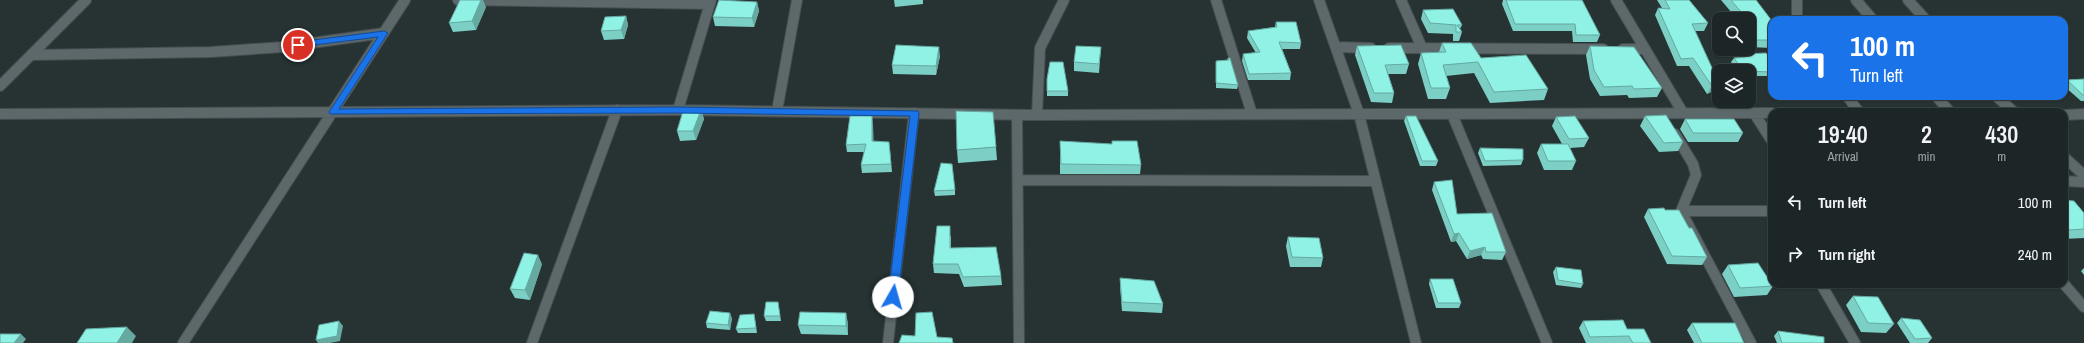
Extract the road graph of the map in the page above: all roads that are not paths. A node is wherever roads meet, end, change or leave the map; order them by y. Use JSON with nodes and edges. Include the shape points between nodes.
{"nodes":[{"id":1,"x":86,"y":0,"type":"edge"},
{"id":2,"x":405,"y":0,"type":"edge"},
{"id":3,"x":458,"y":0,"type":"edge"},
{"id":4,"x":797,"y":0,"type":"edge"},
{"id":5,"x":1064,"y":0,"type":"edge"},
{"id":6,"x":1216,"y":0,"type":"edge"},
{"id":7,"x":1320,"y":0,"type":"edge"},
{"id":8,"x":1401,"y":0,"type":"edge"},
{"id":9,"x":1616,"y":0,"type":"edge"},
{"id":10,"x":1797,"y":0,"type":"edge"},
{"id":11,"x":1806,"y":0,"type":"edge"},
{"id":12,"x":1856,"y":0,"type":"edge"},
{"id":13,"x":1908,"y":0,"type":"edge"},
{"id":14,"x":711,"y":2,"type":"edge"},
{"id":15,"x":1797,"y":16,"type":"edge"},
{"id":16,"x":1869,"y":16,"type":"edge"},
{"id":17,"x":1922,"y":16,"type":"edge"},
{"id":18,"x":384,"y":33,"type":"junction"},
{"id":19,"x":1336,"y":48,"type":"junction"},
{"id":20,"x":1422,"y":48,"type":"junction"},
{"id":21,"x":1645,"y":49,"type":"junction"},
{"id":22,"x":31,"y":56,"type":"junction"},
{"id":23,"x":0,"y":86,"type":"edge"},
{"id":24,"x":1850,"y":100,"type":"edge"},
{"id":25,"x":1940,"y":100,"type":"edge"},
{"id":26,"x":2000,"y":100,"type":"edge"},
{"id":27,"x":1857,"y":108,"type":"edge"},
{"id":28,"x":1946,"y":108,"type":"edge"},
{"id":29,"x":2010,"y":108,"type":"edge"},
{"id":30,"x":617,"y":110,"type":"junction"},
{"id":31,"x":678,"y":110,"type":"junction"},
{"id":32,"x":333,"y":112,"type":"junction"},
{"id":33,"x":777,"y":112,"type":"junction"},
{"id":34,"x":914,"y":113,"type":"junction"},
{"id":35,"x":1663,"y":113,"type":"junction"},
{"id":36,"x":1683,"y":113,"type":"junction"},
{"id":37,"x":1754,"y":113,"type":"junction"},
{"id":38,"x":1768,"y":113,"type":"edge"},
{"id":39,"x":0,"y":114,"type":"edge"},
{"id":40,"x":1252,"y":114,"type":"junction"},
{"id":41,"x":1359,"y":114,"type":"junction"},
{"id":42,"x":1452,"y":114,"type":"junction"},
{"id":43,"x":2084,"y":114,"type":"edge"},
{"id":44,"x":1017,"y":115,"type":"junction"},
{"id":45,"x":1037,"y":115,"type":"junction"},
{"id":46,"x":2068,"y":115,"type":"edge"},
{"id":47,"x":1768,"y":135,"type":"edge"},
{"id":48,"x":2068,"y":161,"type":"edge"},
{"id":49,"x":2084,"y":175,"type":"edge"},
{"id":50,"x":1018,"y":180,"type":"junction"},
{"id":51,"x":1375,"y":181,"type":"junction"},
{"id":52,"x":2068,"y":181,"type":"edge"},
{"id":53,"x":2084,"y":182,"type":"edge"},
{"id":54,"x":1681,"y":211,"type":"junction"},
{"id":55,"x":1768,"y":211,"type":"edge"},
{"id":56,"x":1823,"y":288,"type":"edge"},
{"id":57,"x":2067,"y":288,"type":"edge"},
{"id":58,"x":2084,"y":307,"type":"edge"},
{"id":59,"x":183,"y":343,"type":"edge"},
{"id":60,"x":532,"y":343,"type":"edge"},
{"id":61,"x":888,"y":343,"type":"edge"},
{"id":62,"x":1019,"y":343,"type":"edge"},
{"id":63,"x":1416,"y":343,"type":"edge"},
{"id":64,"x":1547,"y":343,"type":"edge"},
{"id":65,"x":1751,"y":343,"type":"edge"},
{"id":66,"x":1855,"y":343,"type":"edge"}],
"edges":[{"from":1,"to":22,"type":"street"},
{"from":2,"to":18,"type":"street"},
{"from":3,"to":14,"type":"street"},
{"from":4,"to":33,"type":"street"},
{"from":5,"to":45,"type":"street","via":[[1040,48]]},
{"from":6,"to":40,"type":"street"},
{"from":7,"to":19,"type":"street"},
{"from":8,"to":20,"type":"street"},
{"from":9,"to":21,"type":"street"},
{"from":10,"to":11,"type":"street"},
{"from":10,"to":15,"type":"street"},
{"from":12,"to":16,"type":"street"},
{"from":13,"to":17,"type":"street"},
{"from":14,"to":31,"type":"street"},
{"from":18,"to":22,"type":"street","via":[[283,47],[211,52]]},
{"from":18,"to":32,"type":"street"},
{"from":19,"to":20,"type":"street"},
{"from":19,"to":41,"type":"street"},
{"from":20,"to":21,"type":"street"},
{"from":21,"to":36,"type":"street"},
{"from":22,"to":23,"type":"street"},
{"from":24,"to":27,"type":"street"},
{"from":25,"to":28,"type":"street"},
{"from":26,"to":29,"type":"street"},
{"from":30,"to":31,"type":"street"},
{"from":30,"to":32,"type":"street"},
{"from":30,"to":60,"type":"street"},
{"from":31,"to":33,"type":"street"},
{"from":32,"to":39,"type":"street"},
{"from":32,"to":59,"type":"street"},
{"from":33,"to":34,"type":"street"},
{"from":34,"to":44,"type":"street"},
{"from":34,"to":61,"type":"street"},
{"from":35,"to":36,"type":"street"},
{"from":35,"to":42,"type":"street"},
{"from":35,"to":54,"type":"street","via":[[1693,164],[1696,175]]},
{"from":36,"to":37,"type":"street"},
{"from":37,"to":38,"type":"street"},
{"from":37,"to":47,"type":"street"},
{"from":40,"to":41,"type":"street"},
{"from":40,"to":45,"type":"street"},
{"from":41,"to":42,"type":"street"},
{"from":41,"to":51,"type":"street"},
{"from":42,"to":64,"type":"street"},
{"from":43,"to":46,"type":"street"},
{"from":44,"to":45,"type":"street"},
{"from":44,"to":50,"type":"street"},
{"from":48,"to":49,"type":"street"},
{"from":50,"to":51,"type":"street"},
{"from":50,"to":62,"type":"street"},
{"from":51,"to":63,"type":"street"},
{"from":52,"to":53,"type":"street"},
{"from":54,"to":55,"type":"street"},
{"from":54,"to":65,"type":"street"},
{"from":56,"to":66,"type":"street"},
{"from":57,"to":58,"type":"street"}]}
